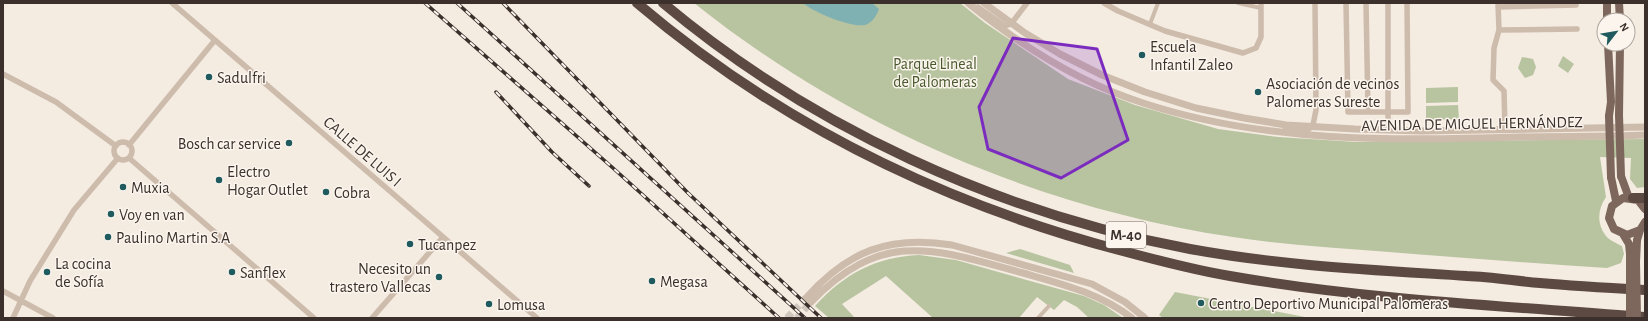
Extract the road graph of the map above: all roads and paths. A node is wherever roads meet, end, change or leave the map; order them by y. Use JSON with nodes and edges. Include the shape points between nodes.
{"nodes":[{"id":1,"x":172,"y":3,"type":"edge"},
{"id":2,"x":637,"y":3,"type":"edge"},
{"id":3,"x":663,"y":3,"type":"edge"},
{"id":4,"x":968,"y":3,"type":"edge"},
{"id":5,"x":972,"y":3,"type":"edge"},
{"id":6,"x":984,"y":3,"type":"edge"},
{"id":7,"x":1027,"y":3,"type":"edge"},
{"id":8,"x":1104,"y":3,"type":"edge"},
{"id":9,"x":1158,"y":3,"type":"edge"},
{"id":10,"x":1238,"y":3,"type":"edge"},
{"id":11,"x":1314,"y":3,"type":"edge"},
{"id":12,"x":1346,"y":3,"type":"edge"},
{"id":13,"x":1366,"y":3,"type":"edge"},
{"id":14,"x":1388,"y":3,"type":"edge"},
{"id":15,"x":1407,"y":3,"type":"edge"},
{"id":16,"x":1498,"y":5,"type":"edge"},
{"id":17,"x":1576,"y":5,"type":"dead end"},
{"id":18,"x":1261,"y":6,"type":"edge"},
{"id":19,"x":1011,"y":24,"type":"junction"},
{"id":20,"x":1150,"y":24,"type":"junction"},
{"id":21,"x":1577,"y":29,"type":"dead end"},
{"id":22,"x":1499,"y":30,"type":"junction"},
{"id":23,"x":215,"y":40,"type":"junction"},
{"id":24,"x":1608,"y":52,"type":"edge"},
{"id":25,"x":1620,"y":52,"type":"edge"},
{"id":26,"x":3,"y":74,"type":"edge"},
{"id":27,"x":1368,"y":112,"type":"junction"},
{"id":28,"x":1388,"y":112,"type":"junction"},
{"id":29,"x":1314,"y":125,"type":"junction"},
{"id":30,"x":1645,"y":127,"type":"edge"},
{"id":31,"x":1505,"y":129,"type":"junction"},
{"id":32,"x":1388,"y":130,"type":"junction"},
{"id":33,"x":1276,"y":131,"type":"junction"},
{"id":34,"x":1645,"y":135,"type":"edge"},
{"id":35,"x":129,"y":145,"type":"junction"},
{"id":36,"x":116,"y":146,"type":"junction"},
{"id":37,"x":118,"y":158,"type":"junction"},
{"id":38,"x":129,"y":158,"type":"junction"},
{"id":39,"x":1631,"y":198,"type":"junction"},
{"id":40,"x":1645,"y":198,"type":"edge"},
{"id":41,"x":1616,"y":202,"type":"junction"},
{"id":42,"x":1645,"y":209,"type":"edge"},
{"id":43,"x":1645,"y":222,"type":"edge"},
{"id":44,"x":1640,"y":230,"type":"junction"},
{"id":45,"x":1623,"y":234,"type":"junction"},
{"id":46,"x":443,"y":237,"type":"junction"},
{"id":47,"x":1540,"y":283,"type":"junction"},
{"id":48,"x":1645,"y":284,"type":"edge"},
{"id":49,"x":1645,"y":290,"type":"edge"},
{"id":50,"x":3,"y":292,"type":"edge"},
{"id":51,"x":20,"y":301,"type":"junction"},
{"id":52,"x":1049,"y":306,"type":"dead end"},
{"id":53,"x":1519,"y":307,"type":"junction"},
{"id":54,"x":1645,"y":316,"type":"edge"},
{"id":55,"x":13,"y":318,"type":"edge"},
{"id":56,"x":53,"y":318,"type":"edge"},
{"id":57,"x":314,"y":318,"type":"edge"},
{"id":58,"x":372,"y":318,"type":"edge"},
{"id":59,"x":537,"y":318,"type":"edge"},
{"id":60,"x":1038,"y":318,"type":"edge"},
{"id":61,"x":1132,"y":318,"type":"edge"},
{"id":62,"x":1145,"y":318,"type":"edge"},
{"id":63,"x":1565,"y":318,"type":"edge"},
{"id":64,"x":1630,"y":318,"type":"edge"},
{"id":65,"x":1637,"y":318,"type":"edge"}],
"edges":[{"from":1,"to":23,"type":"street","name":"CALLE DE LUIS I"},
{"from":2,"to":53,"type":"highway","number":"M-40","via":[[728,73],[817,130],[910,177],[997,213],[1099,245],[1229,276],[1359,294]]},
{"from":3,"to":47,"type":"highway","number":"M-40","via":[[740,61],[826,116],[910,159],[1037,209],[1146,240],[1234,256],[1294,264]]},
{"from":4,"to":33,"type":"street","name":"AVENIDA DE MIGUEL HERNÁNDEZ","via":[[1019,42],[1055,64],[1134,100],[1194,118]]},
{"from":5,"to":19,"type":"street","name":"AVENIDA DE MIGUEL HERNÁNDEZ","via":[[1005,26]]},
{"from":6,"to":19,"type":"street","name":"AVENIDA DE MIGUEL HERNÁNDEZ"},
{"from":7,"to":19,"type":"street"},
{"from":8,"to":20,"type":"street"},
{"from":9,"to":20,"type":"street"},
{"from":10,"to":18,"type":"street"},
{"from":11,"to":29,"type":"street"},
{"from":12,"to":27,"type":"street","via":[[1348,112]]},
{"from":13,"to":27,"type":"street"},
{"from":14,"to":28,"type":"street"},
{"from":15,"to":28,"type":"street","via":[[1408,112]]},
{"from":16,"to":17,"type":"street"},
{"from":16,"to":22,"type":"street"},
{"from":18,"to":20,"type":"street","via":[[1261,37],[1256,48],[1243,53],[1165,31]]},
{"from":19,"to":29,"type":"street","name":"AVENIDA DE MIGUEL HERNÁNDEZ","via":[[1060,54],[1102,75],[1145,92],[1196,108],[1244,118],[1286,125]]},
{"from":21,"to":22,"type":"street"},
{"from":22,"to":31,"type":"street","via":[[1494,48],[1494,80],[1504,91]]},
{"from":23,"to":35,"type":"street"},
{"from":23,"to":46,"type":"street","name":"CALLE DE LUIS I"},
{"from":24,"to":41,"type":"main road","bridge":true,"via":[[1611,177]]},
{"from":25,"to":39,"type":"main road","bridge":true,"via":[[1621,176]]},
{"from":26,"to":36,"type":"street","via":[[56,102]]},
{"from":27,"to":28,"type":"street"},
{"from":28,"to":32,"type":"street"},
{"from":29,"to":32,"type":"street","name":"AVENIDA DE MIGUEL HERNÁNDEZ"},
{"from":29,"to":33,"type":"street","name":"AVENIDA DE MIGUEL HERNÁNDEZ","via":[[1308,131]]},
{"from":30,"to":31,"type":"street","name":"AVENIDA DE MIGUEL HERNÁNDEZ"},
{"from":31,"to":32,"type":"street","name":"AVENIDA DE MIGUEL HERNÁNDEZ"},
{"from":33,"to":34,"type":"street","name":"AVENIDA DE MIGUEL HERNÁNDEZ","via":[[1406,140]]},
{"from":35,"to":36,"type":"street","via":[[120,143]]},
{"from":35,"to":38,"type":"street","via":[[132,153]]},
{"from":36,"to":37,"type":"street","via":[[114,150]]},
{"from":37,"to":38,"type":"street"},
{"from":37,"to":51,"type":"street","via":[[74,210]]},
{"from":38,"to":57,"type":"street"},
{"from":39,"to":40,"type":"highway"},
{"from":39,"to":41,"type":"main road","via":[[1623,198]]},
{"from":39,"to":42,"type":"main road","via":[[1642,204]]},
{"from":41,"to":45,"type":"main road","via":[[1609,218],[1614,229]]},
{"from":43,"to":44,"type":"main road"},
{"from":44,"to":45,"type":"main road","via":[[1632,234]]},
{"from":44,"to":65,"type":"main road","bridge":true,"via":[[1636,262]]},
{"from":45,"to":64,"type":"main road","bridge":true,"via":[[1629,244],[1630,254]]},
{"from":46,"to":58,"type":"street"},
{"from":46,"to":59,"type":"street","name":"CALLE DE LUIS I"},
{"from":47,"to":48,"type":"highway"},
{"from":47,"to":49,"type":"highway","number":"M-40"},
{"from":50,"to":51,"type":"street"},
{"from":51,"to":55,"type":"street"},
{"from":51,"to":56,"type":"street"},
{"from":52,"to":60,"type":"street"},
{"from":53,"to":54,"type":"highway","number":"M-40"},
{"from":53,"to":63,"type":"highway"},
{"from":61,"to":62,"type":"street","via":[[1104,300],[1073,287],[929,250],[893,252],[863,262],[836,278],[808,300],[831,272],[859,255],[892,244],[931,242],[952,245],[1092,284],[1124,302]]}]}
